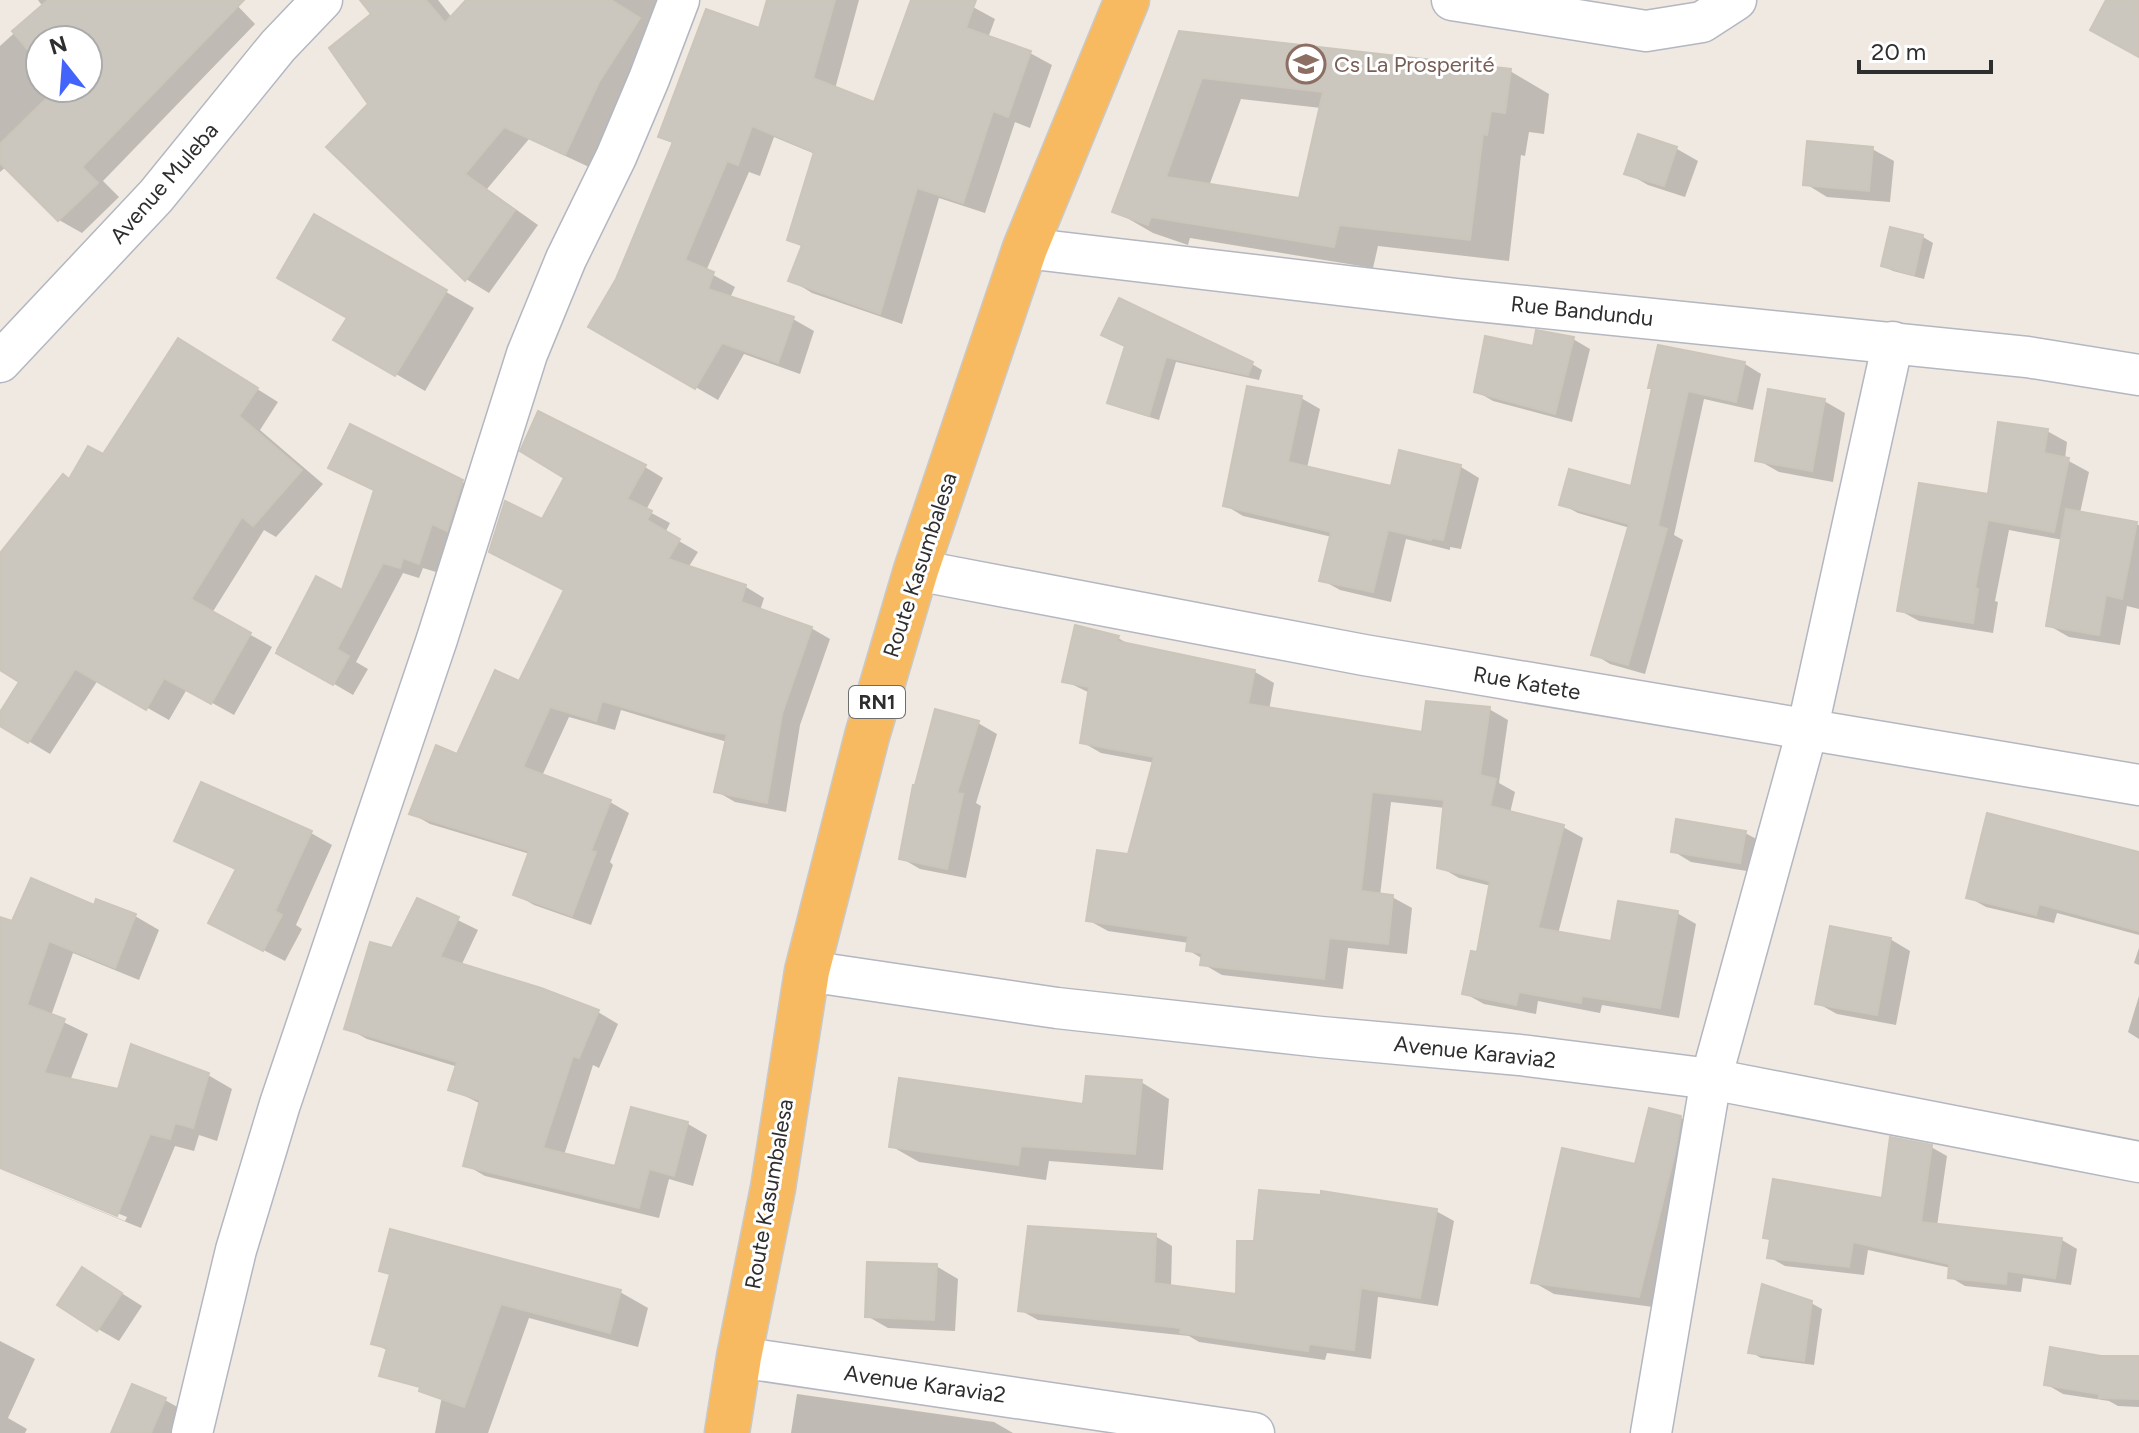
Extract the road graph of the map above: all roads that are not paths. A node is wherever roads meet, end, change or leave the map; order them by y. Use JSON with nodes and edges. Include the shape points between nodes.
{"nodes":[{"id":1,"x":322,"y":0,"type":"edge"},
{"id":2,"x":679,"y":0,"type":"edge"},
{"id":3,"x":1127,"y":0,"type":"edge"},
{"id":4,"x":1452,"y":0,"type":"edge"},
{"id":5,"x":1736,"y":0,"type":"edge"},
{"id":6,"x":1025,"y":248,"type":"junction"},
{"id":7,"x":1893,"y":342,"type":"junction"},
{"id":8,"x":0,"y":362,"type":"edge"},
{"id":9,"x":2139,"y":375,"type":"edge"},
{"id":10,"x":916,"y":570,"type":"junction"},
{"id":11,"x":1807,"y":731,"type":"junction"},
{"id":12,"x":2139,"y":785,"type":"edge"},
{"id":13,"x":807,"y":971,"type":"junction"},
{"id":14,"x":1711,"y":1079,"type":"junction"},
{"id":15,"x":2139,"y":1162,"type":"edge"},
{"id":16,"x":739,"y":1357,"type":"junction"},
{"id":17,"x":192,"y":1433,"type":"edge"},
{"id":18,"x":727,"y":1433,"type":"edge"},
{"id":19,"x":1254,"y":1433,"type":"edge"},
{"id":20,"x":1651,"y":1433,"type":"edge"}],
"edges":[{"from":1,"to":8,"type":"street","name":"Avenue Muleba","via":[[156,196]]},
{"from":2,"to":17,"type":"street","via":[[616,157],[527,354],[280,1104],[236,1250]]},
{"from":3,"to":6,"type":"highway","name":"Route Kasumbalesa","number":"RN1"},
{"from":4,"to":5,"type":"street","via":[[1646,31],[1702,22]]},
{"from":6,"to":7,"type":"street","name":"Rue Bandundu","via":[[1457,299]]},
{"from":6,"to":10,"type":"highway","name":"Route Kasumbalesa","number":"RN1"},
{"from":7,"to":9,"type":"street","name":"Rue Bandundu"},
{"from":7,"to":11,"type":"street"},
{"from":10,"to":11,"type":"street","name":"Rue Katete"},
{"from":10,"to":13,"type":"highway","name":"Route Kasumbalesa","number":"RN1"},
{"from":11,"to":12,"type":"street","name":"Rue Katete"},
{"from":11,"to":14,"type":"street"},
{"from":13,"to":14,"type":"street","name":"Avenue Karavia2","via":[[1057,1008]]},
{"from":13,"to":16,"type":"highway","name":"Route Kasumbalesa","number":"RN1","via":[[773,1188]]},
{"from":14,"to":15,"type":"street","name":"Avenue Karavia2"},
{"from":14,"to":20,"type":"street"},
{"from":16,"to":18,"type":"highway","name":"Route Kasumbalesa","number":"RN1"},
{"from":16,"to":19,"type":"street","name":"Avenue Karavia2"}]}
